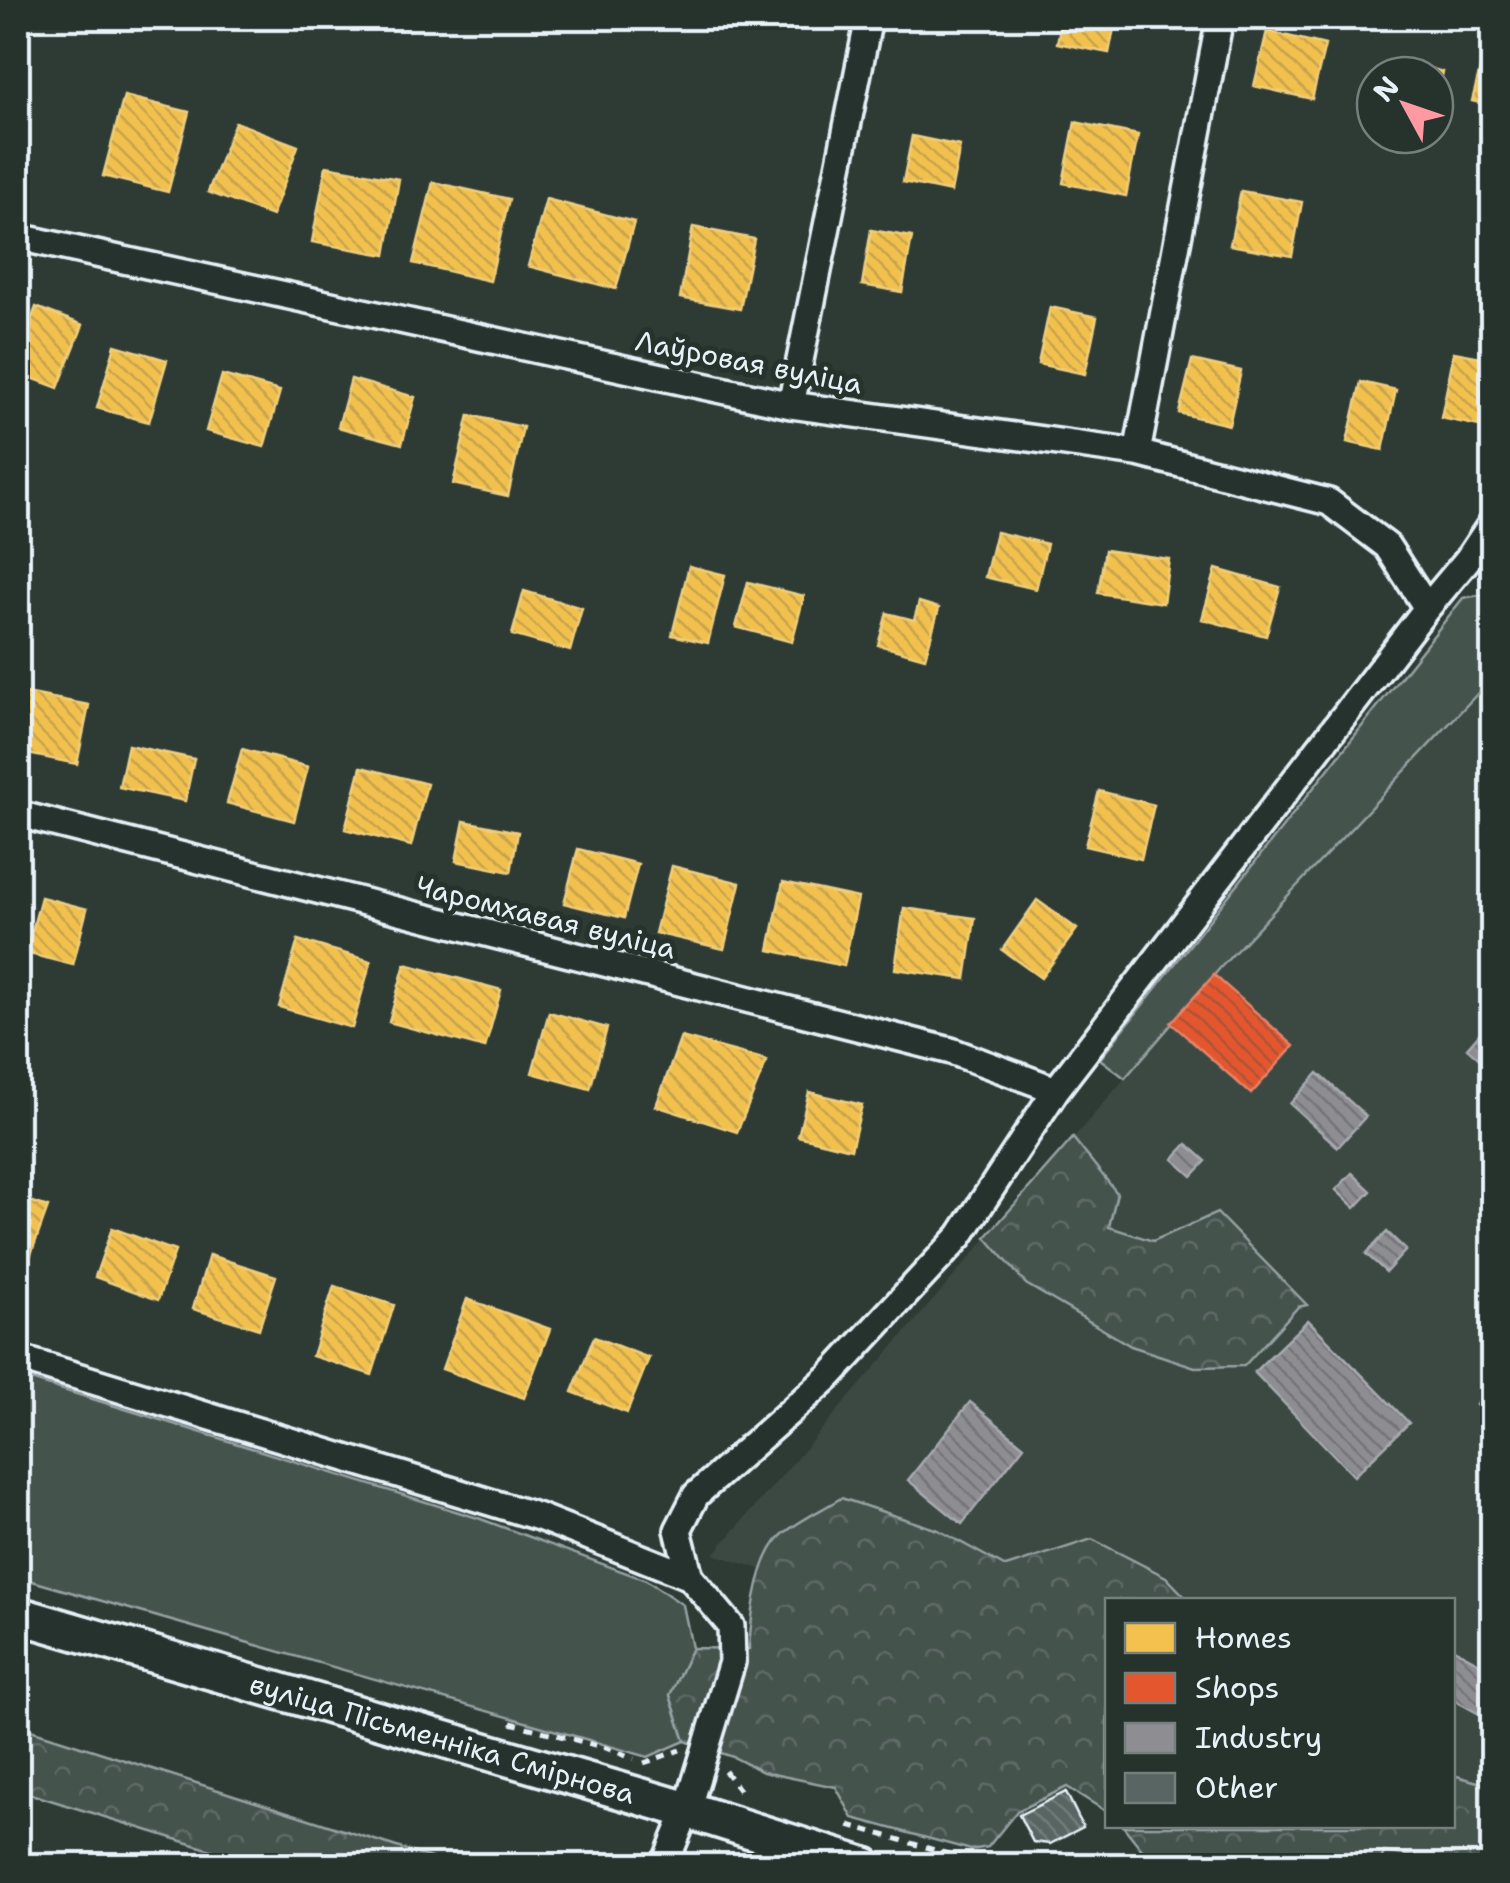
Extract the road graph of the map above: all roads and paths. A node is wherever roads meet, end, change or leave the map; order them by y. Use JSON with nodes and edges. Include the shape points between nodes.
{"nodes":[{"id":1,"x":869,"y":18,"type":"edge"},
{"id":2,"x":1220,"y":18,"type":"edge"},
{"id":3,"x":18,"y":237,"type":"edge"},
{"id":4,"x":791,"y":405,"type":"junction"},
{"id":5,"x":1137,"y":453,"type":"junction"},
{"id":6,"x":1492,"y":523,"type":"edge"},
{"id":7,"x":1426,"y":608,"type":"junction"},
{"id":8,"x":18,"y":814,"type":"edge"},
{"id":9,"x":1056,"y":1090,"type":"junction"},
{"id":10,"x":18,"y":1358,"type":"edge"},
{"id":11,"x":690,"y":1577,"type":"junction"},
{"id":12,"x":18,"y":1616,"type":"edge"},
{"id":13,"x":498,"y":1720,"type":"dead end"},
{"id":14,"x":703,"y":1757,"type":"junction"},
{"id":15,"x":742,"y":1794,"type":"dead end"},
{"id":16,"x":687,"y":1810,"type":"junction"},
{"id":17,"x":838,"y":1822,"type":"dead end"},
{"id":18,"x":664,"y":1866,"type":"edge"},
{"id":19,"x":865,"y":1866,"type":"edge"},
{"id":20,"x":990,"y":1866,"type":"edge"}],
"edges":[{"from":1,"to":4,"type":"street"},
{"from":2,"to":5,"type":"street"},
{"from":3,"to":4,"type":"street","name":"Лаўровая вуліца"},
{"from":4,"to":5,"type":"street","name":"Лаўровая вуліца"},
{"from":5,"to":7,"type":"street","name":"Лаўровая вуліца","via":[[1329,502],[1387,546]]},
{"from":6,"to":7,"type":"street"},
{"from":7,"to":9,"type":"street"},
{"from":8,"to":9,"type":"street","name":"Чаромхавая вуліца","via":[[951,1050]]},
{"from":9,"to":11,"type":"street","via":[[960,1236],[830,1376],[696,1495],[678,1530]]},
{"from":10,"to":11,"type":"street","via":[[539,1517]]},
{"from":11,"to":14,"type":"street","via":[[732,1626],[732,1662]]},
{"from":12,"to":16,"type":"main road","name":"вуліца Пісьменніка Смірнова"},
{"from":13,"to":14,"type":"path","via":[[646,1764],[679,1750]]},
{"from":14,"to":15,"type":"path","via":[[719,1763]]},
{"from":14,"to":16,"type":"street"},
{"from":16,"to":18,"type":"street"},
{"from":16,"to":19,"type":"main road","name":"вуліца Пісьменніка Смірнова"},
{"from":17,"to":20,"type":"path"}]}
